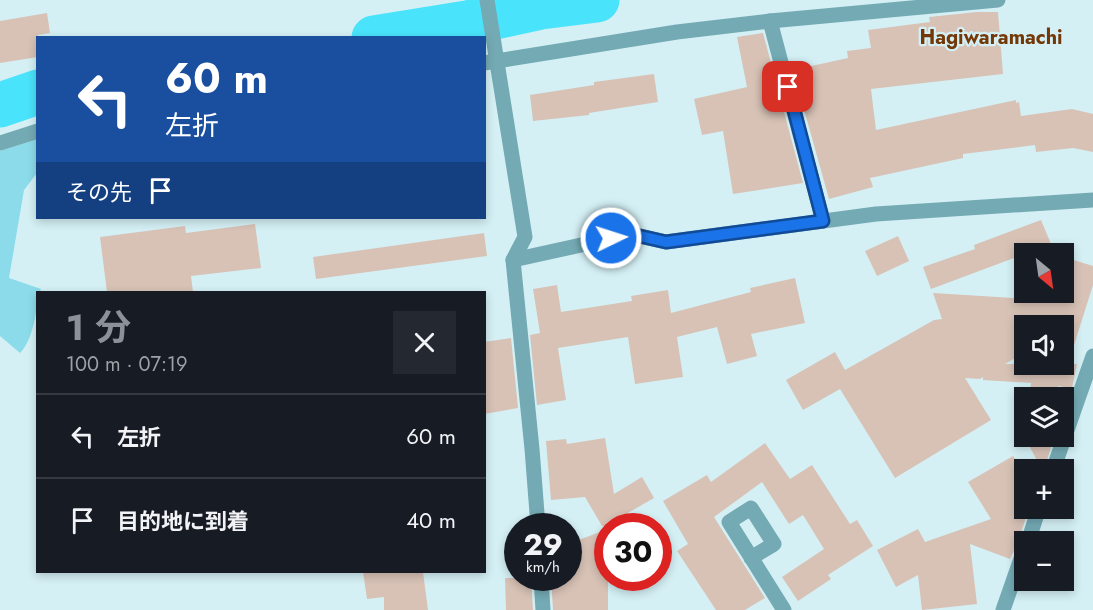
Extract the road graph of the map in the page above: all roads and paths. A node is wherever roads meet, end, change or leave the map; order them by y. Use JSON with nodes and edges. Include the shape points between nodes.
{"nodes":[{"id":1,"x":487,"y":0,"type":"edge"},
{"id":2,"x":998,"y":0,"type":"edge"},
{"id":3,"x":771,"y":21,"type":"junction"},
{"id":4,"x":490,"y":62,"type":"edge"},
{"id":5,"x":36,"y":132,"type":"edge"},
{"id":6,"x":0,"y":142,"type":"edge"},
{"id":7,"x":1093,"y":200,"type":"edge"},
{"id":8,"x":823,"y":221,"type":"junction"},
{"id":9,"x":513,"y":260,"type":"junction"},
{"id":10,"x":1093,"y":356,"type":"edge"},
{"id":11,"x":1057,"y":459,"type":"edge"},
{"id":12,"x":537,"y":513,"type":"edge"},
{"id":13,"x":751,"y":558,"type":"dead end"},
{"id":14,"x":1014,"y":580,"type":"edge"},
{"id":15,"x":542,"y":591,"type":"edge"},
{"id":16,"x":543,"y":610,"type":"edge"},
{"id":17,"x":783,"y":610,"type":"edge"},
{"id":18,"x":1004,"y":610,"type":"edge"}],
"edges":[{"from":1,"to":4,"type":"street"},
{"from":2,"to":3,"type":"street"},
{"from":3,"to":4,"type":"street"},
{"from":3,"to":8,"type":"street"},
{"from":4,"to":9,"type":"street","via":[[525,237]]},
{"from":5,"to":6,"type":"street"},
{"from":7,"to":8,"type":"street"},
{"from":8,"to":9,"type":"street","via":[[666,242],[631,234]]},
{"from":9,"to":12,"type":"street"},
{"from":10,"to":11,"type":"street"},
{"from":13,"to":17,"type":"street"},
{"from":14,"to":18,"type":"street"},
{"from":15,"to":16,"type":"street"}]}
